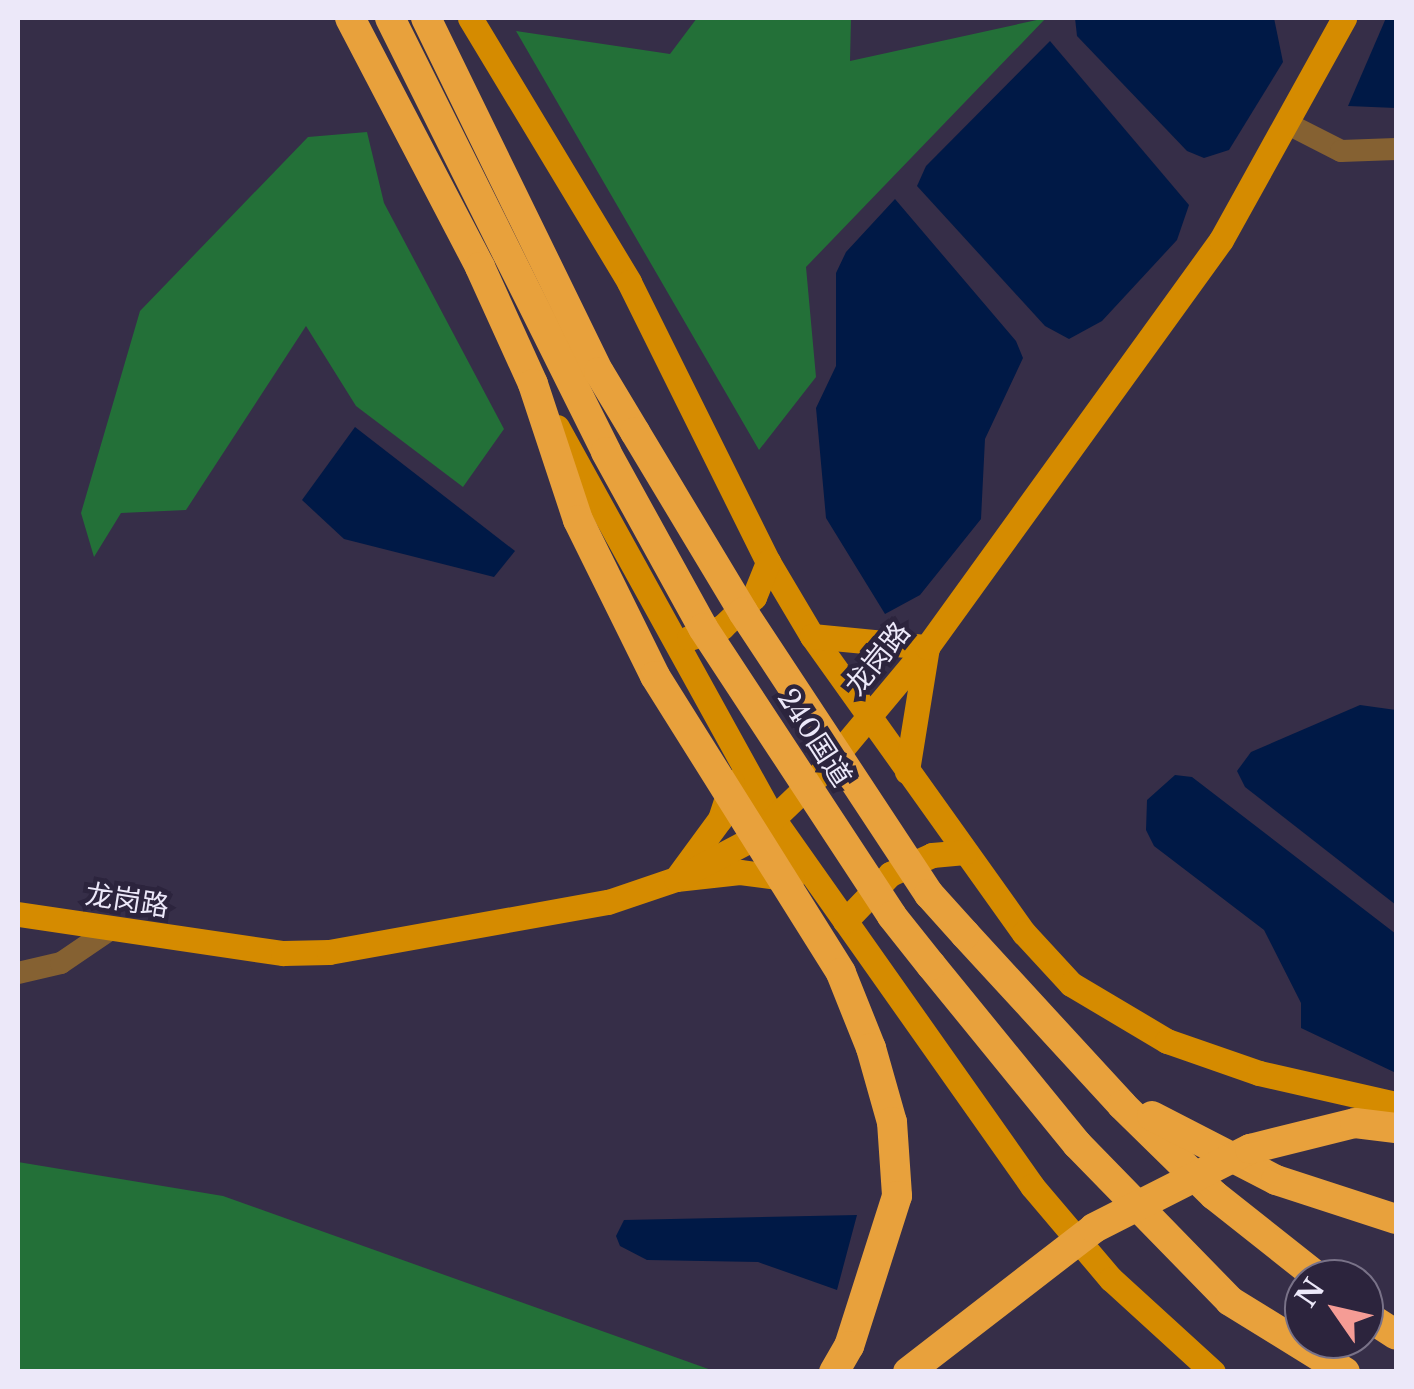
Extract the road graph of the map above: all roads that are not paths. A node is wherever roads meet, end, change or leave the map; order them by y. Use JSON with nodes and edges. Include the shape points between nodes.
{"nodes":[{"id":1,"x":350,"y":18,"type":"edge"},
{"id":2,"x":390,"y":18,"type":"edge"},
{"id":3,"x":426,"y":18,"type":"edge"},
{"id":4,"x":470,"y":18,"type":"edge"},
{"id":5,"x":1344,"y":18,"type":"edge"},
{"id":6,"x":1290,"y":125,"type":"junction"},
{"id":7,"x":1396,"y":149,"type":"edge"},
{"id":8,"x":533,"y":384,"type":"junction"},
{"id":9,"x":768,"y":562,"type":"junction"},
{"id":10,"x":812,"y":636,"type":"junction"},
{"id":11,"x":674,"y":640,"type":"junction"},
{"id":12,"x":927,"y":647,"type":"junction"},
{"id":13,"x":870,"y":717,"type":"junction"},
{"id":14,"x":737,"y":752,"type":"junction"},
{"id":15,"x":908,"y":771,"type":"junction"},
{"id":16,"x":774,"y":820,"type":"junction"},
{"id":17,"x":965,"y":852,"type":"junction"},
{"id":18,"x":676,"y":879,"type":"junction"},
{"id":19,"x":820,"y":885,"type":"junction"},
{"id":20,"x":18,"y":914,"type":"edge"},
{"id":21,"x":845,"y":921,"type":"junction"},
{"id":22,"x":112,"y":930,"type":"junction"},
{"id":23,"x":18,"y":974,"type":"edge"},
{"id":24,"x":1105,"y":1087,"type":"junction"},
{"id":25,"x":1396,"y":1104,"type":"edge"},
{"id":26,"x":1396,"y":1128,"type":"edge"},
{"id":27,"x":1396,"y":1220,"type":"edge"},
{"id":28,"x":1295,"y":1259,"type":"edge"},
{"id":29,"x":834,"y":1372,"type":"edge"},
{"id":30,"x":908,"y":1372,"type":"edge"},
{"id":31,"x":1213,"y":1372,"type":"edge"},
{"id":32,"x":1345,"y":1372,"type":"edge"}],
"edges":[{"from":1,"to":8,"type":"highway"},
{"from":2,"to":32,"type":"highway","name":"240国道","bridge":true,"via":[[606,452],[703,628],[892,916],[1077,1144],[1230,1301]]},
{"from":3,"to":24,"type":"highway","name":"240国道","bridge":true,"via":[[599,372],[753,628],[930,894]]},
{"from":4,"to":9,"type":"main road","via":[[628,282]]},
{"from":5,"to":6,"type":"main road","name":"龙岗路"},
{"from":6,"to":7,"type":"street","via":[[1341,151]]},
{"from":6,"to":12,"type":"main road","name":"龙岗路","via":[[1221,240]]},
{"from":8,"to":11,"type":"main road"},
{"from":8,"to":29,"type":"highway","bridge":true,"via":[[578,520],[655,676],[842,972],[872,1048],[892,1122],[897,1196],[849,1346]]},
{"from":9,"to":10,"type":"main road"},
{"from":9,"to":11,"type":"main road","via":[[754,596],[722,627]]},
{"from":10,"to":12,"type":"main road"},
{"from":10,"to":13,"type":"main road"},
{"from":11,"to":14,"type":"main road"},
{"from":12,"to":13,"type":"main road","name":"龙岗路"},
{"from":12,"to":15,"type":"main road"},
{"from":13,"to":15,"type":"main road"},
{"from":13,"to":16,"type":"main road","name":"龙岗路"},
{"from":14,"to":16,"type":"main road"},
{"from":14,"to":18,"type":"main road","via":[[720,819]]},
{"from":15,"to":17,"type":"main road"},
{"from":16,"to":18,"type":"main road","name":"龙岗路","via":[[737,849]]},
{"from":16,"to":19,"type":"main road"},
{"from":17,"to":21,"type":"main road","via":[[932,854],[890,874]]},
{"from":17,"to":25,"type":"main road","via":[[1024,934],[1071,984],[1167,1042],[1259,1073]]},
{"from":18,"to":19,"type":"main road","via":[[767,874]]},
{"from":18,"to":22,"type":"main road","name":"龙岗路","via":[[518,922],[329,952],[283,953]]},
{"from":19,"to":21,"type":"main road"},
{"from":20,"to":22,"type":"main road","name":"龙岗路"},
{"from":21,"to":31,"type":"main road","via":[[1032,1186],[1111,1279]]},
{"from":22,"to":23,"type":"street","via":[[61,963]]},
{"from":24,"to":27,"type":"highway","via":[[1203,1148]]},
{"from":24,"to":28,"type":"highway","name":"240国道","via":[[1214,1194]]},
{"from":26,"to":30,"type":"highway","bridge":true,"via":[[1355,1123],[1250,1149],[1094,1228]]}]}
